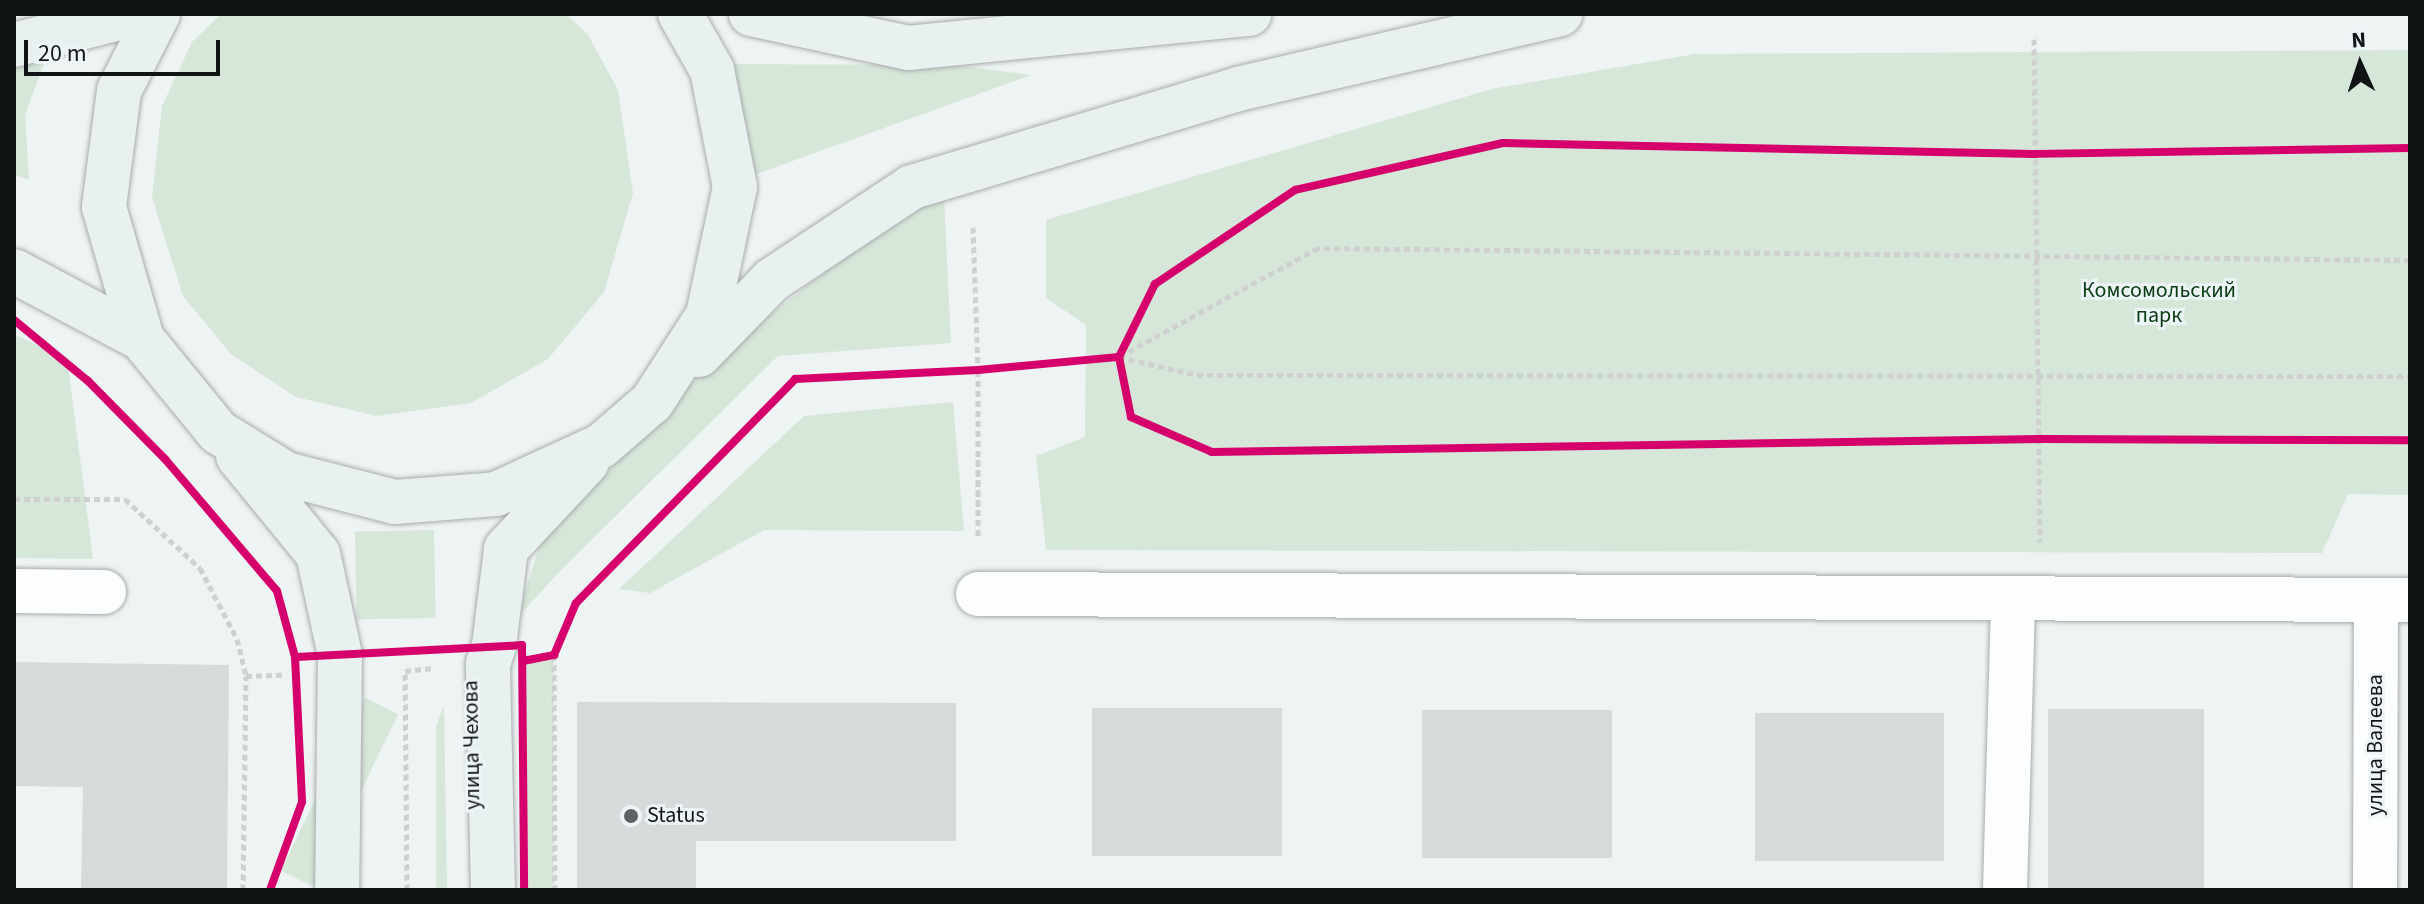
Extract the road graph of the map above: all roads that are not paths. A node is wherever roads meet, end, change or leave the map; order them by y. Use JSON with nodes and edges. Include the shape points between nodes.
{"nodes":[{"id":1,"x":135,"y":14,"type":"edge"},
{"id":2,"x":158,"y":14,"type":"edge"},
{"id":3,"x":680,"y":14,"type":"edge"},
{"id":4,"x":751,"y":14,"type":"edge"},
{"id":5,"x":1249,"y":14,"type":"edge"},
{"id":6,"x":1560,"y":14,"type":"edge"},
{"id":7,"x":14,"y":45,"type":"edge"},
{"id":8,"x":14,"y":271,"type":"edge"},
{"id":9,"x":142,"y":339,"type":"junction"},
{"id":10,"x":652,"y":402,"type":"junction"},
{"id":11,"x":218,"y":432,"type":"junction"},
{"id":12,"x":601,"y":446,"type":"junction"},
{"id":13,"x":14,"y":591,"type":"edge"},
{"id":14,"x":104,"y":592,"type":"dead end"},
{"id":15,"x":978,"y":594,"type":"road end"},
{"id":16,"x":2013,"y":598,"type":"junction"},
{"id":17,"x":2393,"y":600,"type":"edge"},
{"id":18,"x":337,"y":890,"type":"edge"},
{"id":19,"x":493,"y":890,"type":"edge"},
{"id":20,"x":2005,"y":890,"type":"edge"},
{"id":21,"x":2375,"y":890,"type":"edge"}],
"edges":[{"from":1,"to":7,"type":"main road"},
{"from":2,"to":9,"type":"main road","via":[[119,91],[104,207]]},
{"from":3,"to":10,"type":"main road","via":[[712,70],[735,187],[708,315]]},
{"from":4,"to":5,"type":"main road","via":[[908,48]]},
{"from":6,"to":10,"type":"main road","via":[[1238,89],[912,187],[772,280]]},
{"from":8,"to":9,"type":"main road"},
{"from":9,"to":11,"type":"main road"},
{"from":10,"to":12,"type":"main road"},
{"from":11,"to":12,"type":"main road","via":[[286,474],[395,502],[496,494]]},
{"from":11,"to":18,"type":"main road","via":[[318,554],[340,655]]},
{"from":12,"to":19,"type":"main road","name":"улица Чехова","via":[[506,549],[513,651],[488,664]]},
{"from":13,"to":14,"type":"street"},
{"from":15,"to":16,"type":"street"},
{"from":16,"to":17,"type":"street"},
{"from":16,"to":20,"type":"street"},
{"from":17,"to":21,"type":"street","name":"улица Валеева"}]}
